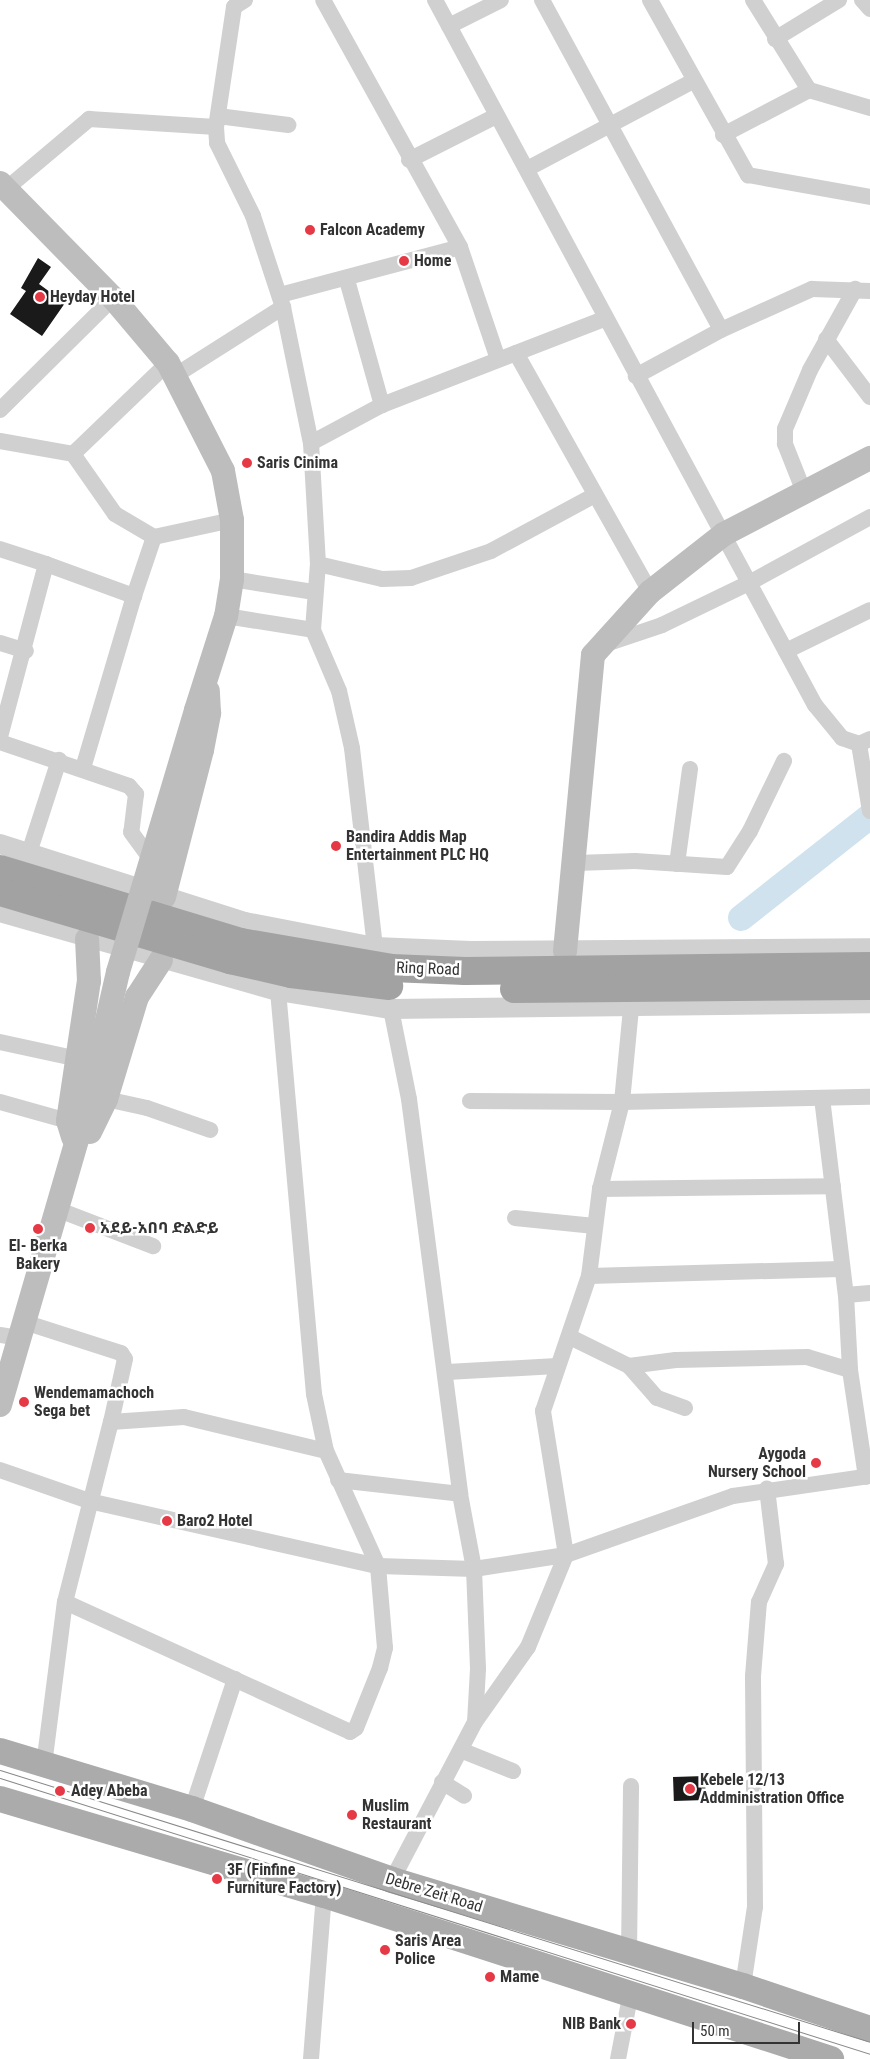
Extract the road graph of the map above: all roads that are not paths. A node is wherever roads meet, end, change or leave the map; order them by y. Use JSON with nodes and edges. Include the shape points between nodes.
{"nodes":[{"id":1,"x":323,"y":0,"type":"edge"},
{"id":2,"x":434,"y":0,"type":"edge"},
{"id":3,"x":501,"y":0,"type":"edge"},
{"id":4,"x":542,"y":0,"type":"edge"},
{"id":5,"x":650,"y":0,"type":"edge"},
{"id":6,"x":753,"y":0,"type":"edge"},
{"id":7,"x":839,"y":0,"type":"edge"},
{"id":8,"x":862,"y":0,"type":"edge"},
{"id":9,"x":238,"y":2,"type":"edge"},
{"id":10,"x":870,"y":8,"type":"edge"},
{"id":11,"x":448,"y":26,"type":"junction"},
{"id":12,"x":776,"y":39,"type":"junction"},
{"id":13,"x":692,"y":81,"type":"junction"},
{"id":14,"x":809,"y":90,"type":"junction"},
{"id":15,"x":870,"y":108,"type":"edge"},
{"id":16,"x":496,"y":116,"type":"junction"},
{"id":17,"x":217,"y":122,"type":"junction"},
{"id":18,"x":288,"y":125,"type":"dead end"},
{"id":19,"x":613,"y":125,"type":"junction"},
{"id":20,"x":723,"y":134,"type":"junction"},
{"id":21,"x":409,"y":160,"type":"junction"},
{"id":22,"x":527,"y":169,"type":"junction"},
{"id":23,"x":3,"y":186,"type":"edge"},
{"id":24,"x":870,"y":197,"type":"edge"},
{"id":25,"x":460,"y":247,"type":"junction"},
{"id":26,"x":347,"y":280,"type":"junction"},
{"id":27,"x":863,"y":290,"type":"edge"},
{"id":28,"x":113,"y":298,"type":"junction"},
{"id":29,"x":282,"y":301,"type":"junction"},
{"id":30,"x":604,"y":319,"type":"junction"},
{"id":31,"x":721,"y":330,"type":"junction"},
{"id":32,"x":826,"y":339,"type":"junction"},
{"id":33,"x":516,"y":353,"type":"junction"},
{"id":34,"x":498,"y":360,"type":"junction"},
{"id":35,"x":172,"y":369,"type":"junction"},
{"id":36,"x":636,"y":376,"type":"junction"},
{"id":37,"x":870,"y":397,"type":"edge"},
{"id":38,"x":382,"y":405,"type":"junction"},
{"id":39,"x":0,"y":410,"type":"edge"},
{"id":40,"x":0,"y":441,"type":"edge"},
{"id":41,"x":311,"y":443,"type":"junction"},
{"id":42,"x":73,"y":454,"type":"junction"},
{"id":43,"x":870,"y":458,"type":"edge"},
{"id":44,"x":804,"y":492,"type":"junction"},
{"id":45,"x":595,"y":495,"type":"junction"},
{"id":46,"x":870,"y":517,"type":"edge"},
{"id":47,"x":232,"y":520,"type":"junction"},
{"id":48,"x":724,"y":534,"type":"junction"},
{"id":49,"x":154,"y":537,"type":"junction"},
{"id":50,"x":0,"y":550,"type":"edge"},
{"id":51,"x":46,"y":564,"type":"junction"},
{"id":52,"x":318,"y":564,"type":"junction"},
{"id":53,"x":232,"y":578,"type":"junction"},
{"id":54,"x":749,"y":583,"type":"junction"},
{"id":55,"x":313,"y":592,"type":"junction"},
{"id":56,"x":650,"y":592,"type":"junction"},
{"id":57,"x":134,"y":596,"type":"junction"},
{"id":58,"x":870,"y":610,"type":"edge"},
{"id":59,"x":226,"y":616,"type":"junction"},
{"id":60,"x":313,"y":630,"type":"junction"},
{"id":61,"x":0,"y":643,"type":"edge"},
{"id":62,"x":599,"y":646,"type":"junction"},
{"id":63,"x":26,"y":651,"type":"junction"},
{"id":64,"x":786,"y":651,"type":"junction"},
{"id":65,"x":206,"y":677,"type":"junction"},
{"id":66,"x":0,"y":737,"type":"edge"},
{"id":67,"x":0,"y":742,"type":"edge"},
{"id":68,"x":864,"y":742,"type":"edge"},
{"id":69,"x":59,"y":760,"type":"junction"},
{"id":70,"x":784,"y":760,"type":"dead end"},
{"id":71,"x":84,"y":768,"type":"junction"},
{"id":72,"x":690,"y":769,"type":"dead end"},
{"id":73,"x":868,"y":805,"type":"edge"},
{"id":74,"x":0,"y":844,"type":"edge"},
{"id":75,"x":29,"y":853,"type":"junction"},
{"id":76,"x":150,"y":858,"type":"junction"},
{"id":77,"x":576,"y":863,"type":"junction"},
{"id":78,"x":677,"y":864,"type":"junction"},
{"id":79,"x":0,"y":869,"type":"edge"},
{"id":80,"x":0,"y":892,"type":"edge"},
{"id":81,"x":164,"y":897,"type":"junction"},
{"id":82,"x":0,"y":912,"type":"edge"},
{"id":83,"x":87,"y":939,"type":"junction"},
{"id":84,"x":375,"y":947,"type":"junction"},
{"id":85,"x":870,"y":948,"type":"edge"},
{"id":86,"x":565,"y":951,"type":"junction"},
{"id":87,"x":161,"y":960,"type":"junction"},
{"id":88,"x":870,"y":966,"type":"edge"},
{"id":89,"x":870,"y":986,"type":"edge"},
{"id":90,"x":278,"y":991,"type":"junction"},
{"id":91,"x":870,"y":1004,"type":"edge"},
{"id":92,"x":631,"y":1008,"type":"junction"},
{"id":93,"x":391,"y":1009,"type":"junction"},
{"id":94,"x":0,"y":1042,"type":"edge"},
{"id":95,"x":78,"y":1058,"type":"junction"},
{"id":96,"x":870,"y":1097,"type":"edge"},
{"id":97,"x":822,"y":1098,"type":"junction"},
{"id":98,"x":97,"y":1101,"type":"junction"},
{"id":99,"x":470,"y":1101,"type":"dead end"},
{"id":100,"x":0,"y":1102,"type":"edge"},
{"id":101,"x":622,"y":1102,"type":"junction"},
{"id":102,"x":68,"y":1122,"type":"junction"},
{"id":103,"x":210,"y":1130,"type":"dead end"},
{"id":104,"x":76,"y":1150,"type":"junction"},
{"id":105,"x":832,"y":1186,"type":"junction"},
{"id":106,"x":600,"y":1189,"type":"junction"},
{"id":107,"x":59,"y":1210,"type":"junction"},
{"id":108,"x":515,"y":1218,"type":"dead end"},
{"id":109,"x":595,"y":1226,"type":"junction"},
{"id":110,"x":153,"y":1246,"type":"dead end"},
{"id":111,"x":841,"y":1269,"type":"junction"},
{"id":112,"x":589,"y":1276,"type":"junction"},
{"id":113,"x":870,"y":1293,"type":"edge"},
{"id":114,"x":846,"y":1295,"type":"junction"},
{"id":115,"x":14,"y":1332,"type":"edge"},
{"id":116,"x":570,"y":1337,"type":"junction"},
{"id":117,"x":557,"y":1366,"type":"junction"},
{"id":118,"x":629,"y":1366,"type":"junction"},
{"id":119,"x":850,"y":1370,"type":"junction"},
{"id":120,"x":447,"y":1372,"type":"junction"},
{"id":121,"x":0,"y":1405,"type":"edge"},
{"id":122,"x":685,"y":1408,"type":"dead end"},
{"id":123,"x":111,"y":1422,"type":"junction"},
{"id":124,"x":326,"y":1451,"type":"junction"},
{"id":125,"x":0,"y":1470,"type":"edge"},
{"id":126,"x":868,"y":1477,"type":"edge"},
{"id":127,"x":338,"y":1480,"type":"junction"},
{"id":128,"x":767,"y":1489,"type":"junction"},
{"id":129,"x":460,"y":1494,"type":"junction"},
{"id":130,"x":89,"y":1501,"type":"junction"},
{"id":131,"x":566,"y":1555,"type":"junction"},
{"id":132,"x":378,"y":1566,"type":"junction"},
{"id":133,"x":474,"y":1569,"type":"junction"},
{"id":134,"x":66,"y":1602,"type":"junction"},
{"id":135,"x":235,"y":1679,"type":"junction"},
{"id":136,"x":475,"y":1722,"type":"junction"},
{"id":137,"x":0,"y":1751,"type":"edge"},
{"id":138,"x":463,"y":1751,"type":"junction"},
{"id":139,"x":44,"y":1765,"type":"junction"},
{"id":140,"x":513,"y":1771,"type":"dead end"},
{"id":141,"x":442,"y":1782,"type":"junction"},
{"id":142,"x":631,"y":1786,"type":"dead end"},
{"id":143,"x":464,"y":1796,"type":"dead end"},
{"id":144,"x":0,"y":1799,"type":"edge"},
{"id":145,"x":192,"y":1809,"type":"junction"},
{"id":146,"x":392,"y":1880,"type":"junction"},
{"id":147,"x":324,"y":1895,"type":"junction"},
{"id":148,"x":629,"y":1953,"type":"junction"},
{"id":149,"x":743,"y":1986,"type":"junction"},
{"id":150,"x":631,"y":1992,"type":"junction"},
{"id":151,"x":870,"y":2029,"type":"edge"},
{"id":152,"x":311,"y":2059,"type":"edge"},
{"id":153,"x":618,"y":2059,"type":"edge"},
{"id":154,"x":831,"y":2059,"type":"edge"}],
"edges":[{"from":1,"to":21,"type":"street"},
{"from":2,"to":11,"type":"street"},
{"from":3,"to":11,"type":"street"},
{"from":4,"to":19,"type":"street"},
{"from":5,"to":13,"type":"street"},
{"from":6,"to":12,"type":"street"},
{"from":7,"to":12,"type":"street"},
{"from":8,"to":10,"type":"street"},
{"from":9,"to":17,"type":"street"},
{"from":11,"to":16,"type":"street"},
{"from":12,"to":14,"type":"street"},
{"from":13,"to":19,"type":"street"},
{"from":13,"to":20,"type":"street"},
{"from":14,"to":15,"type":"street"},
{"from":14,"to":20,"type":"street"},
{"from":16,"to":21,"type":"street"},
{"from":16,"to":22,"type":"street"},
{"from":17,"to":18,"type":"street"},
{"from":17,"to":23,"type":"street","via":[[89,119]]},
{"from":17,"to":29,"type":"street","via":[[222,158],[253,216]]},
{"from":19,"to":22,"type":"street"},
{"from":19,"to":31,"type":"street"},
{"from":20,"to":24,"type":"street","via":[[742,168],[757,179]]},
{"from":21,"to":25,"type":"street"},
{"from":22,"to":30,"type":"street"},
{"from":23,"to":28,"type":"main road"},
{"from":25,"to":26,"type":"street"},
{"from":25,"to":34,"type":"street"},
{"from":26,"to":29,"type":"street"},
{"from":26,"to":38,"type":"street"},
{"from":27,"to":31,"type":"street","via":[[805,291]]},
{"from":27,"to":32,"type":"street"},
{"from":28,"to":35,"type":"main road"},
{"from":28,"to":39,"type":"street"},
{"from":29,"to":35,"type":"street"},
{"from":29,"to":41,"type":"street"},
{"from":30,"to":33,"type":"street"},
{"from":30,"to":36,"type":"street"},
{"from":31,"to":36,"type":"street"},
{"from":32,"to":37,"type":"street"},
{"from":32,"to":44,"type":"street","via":[[785,429],[785,444]]},
{"from":33,"to":34,"type":"street"},
{"from":33,"to":45,"type":"street"},
{"from":34,"to":38,"type":"street"},
{"from":35,"to":42,"type":"street"},
{"from":35,"to":47,"type":"main road","via":[[215,450]]},
{"from":36,"to":48,"type":"street"},
{"from":38,"to":41,"type":"street"},
{"from":40,"to":42,"type":"street"},
{"from":41,"to":52,"type":"street"},
{"from":42,"to":49,"type":"street","via":[[115,514]]},
{"from":43,"to":44,"type":"main road"},
{"from":44,"to":48,"type":"main road"},
{"from":45,"to":52,"type":"street","via":[[491,551],[411,578],[382,579]]},
{"from":45,"to":56,"type":"street"},
{"from":46,"to":54,"type":"street"},
{"from":47,"to":49,"type":"street"},
{"from":47,"to":53,"type":"main road"},
{"from":48,"to":54,"type":"street"},
{"from":48,"to":56,"type":"main road"},
{"from":49,"to":57,"type":"street"},
{"from":50,"to":51,"type":"street"},
{"from":51,"to":57,"type":"street"},
{"from":51,"to":63,"type":"street"},
{"from":52,"to":55,"type":"street"},
{"from":53,"to":55,"type":"street"},
{"from":53,"to":59,"type":"main road"},
{"from":54,"to":62,"type":"street","via":[[662,625]]},
{"from":54,"to":64,"type":"street"},
{"from":55,"to":60,"type":"street"},
{"from":56,"to":62,"type":"main road"},
{"from":57,"to":71,"type":"street"},
{"from":58,"to":64,"type":"street"},
{"from":59,"to":60,"type":"street"},
{"from":59,"to":65,"type":"main road"},
{"from":60,"to":84,"type":"street","via":[[339,691],[352,748]]},
{"from":61,"to":63,"type":"street"},
{"from":62,"to":77,"type":"main road","via":[[590,665]]},
{"from":63,"to":66,"type":"street"},
{"from":64,"to":68,"type":"street","via":[[830,727],[842,738]]},
{"from":65,"to":76,"type":"main road","bridge":true},
{"from":65,"to":81,"type":"main road","via":[[206,732]]},
{"from":67,"to":69,"type":"street"},
{"from":68,"to":73,"type":"street"},
{"from":69,"to":71,"type":"street"},
{"from":69,"to":75,"type":"street"},
{"from":70,"to":78,"type":"street","via":[[745,840],[727,867]]},
{"from":71,"to":76,"type":"street","via":[[129,786],[136,794],[130,832]]},
{"from":72,"to":78,"type":"street"},
{"from":74,"to":75,"type":"street","name":"Ring Road"},
{"from":75,"to":81,"type":"street","name":"Ring Road"},
{"from":76,"to":98,"type":"main road","bridge":true},
{"from":77,"to":78,"type":"street"},
{"from":77,"to":86,"type":"main road"},
{"from":79,"to":88,"type":"highway","name":"Ring Road","via":[[241,942],[391,968],[465,971]]},
{"from":80,"to":89,"type":"highway","name":"Ring Road","via":[[230,960],[399,987]]},
{"from":81,"to":84,"type":"street","name":"Ring Road","via":[[274,929]]},
{"from":82,"to":83,"type":"street"},
{"from":83,"to":87,"type":"street"},
{"from":83,"to":95,"type":"main road","via":[[89,981]]},
{"from":84,"to":86,"type":"street","name":"Ring Road"},
{"from":85,"to":86,"type":"street","name":"Ring Road"},
{"from":87,"to":90,"type":"street"},
{"from":87,"to":98,"type":"main road","via":[[134,1005]]},
{"from":90,"to":93,"type":"street"},
{"from":90,"to":124,"type":"street","via":[[314,1394]]},
{"from":91,"to":92,"type":"street"},
{"from":92,"to":93,"type":"street"},
{"from":92,"to":101,"type":"street"},
{"from":93,"to":120,"type":"street","via":[[409,1099]]},
{"from":94,"to":95,"type":"street"},
{"from":95,"to":102,"type":"main road"},
{"from":96,"to":97,"type":"street"},
{"from":97,"to":101,"type":"street"},
{"from":97,"to":105,"type":"street"},
{"from":98,"to":103,"type":"street","via":[[148,1108]]},
{"from":98,"to":104,"type":"main road"},
{"from":99,"to":101,"type":"street"},
{"from":100,"to":102,"type":"street"},
{"from":101,"to":106,"type":"street"},
{"from":102,"to":104,"type":"main road"},
{"from":104,"to":107,"type":"main road"},
{"from":105,"to":106,"type":"street"},
{"from":105,"to":111,"type":"street"},
{"from":106,"to":109,"type":"street"},
{"from":107,"to":110,"type":"street"},
{"from":107,"to":115,"type":"main road"},
{"from":108,"to":109,"type":"street"},
{"from":109,"to":112,"type":"street"},
{"from":111,"to":112,"type":"street"},
{"from":111,"to":114,"type":"street"},
{"from":112,"to":116,"type":"street"},
{"from":113,"to":114,"type":"street"},
{"from":114,"to":119,"type":"street"},
{"from":115,"to":121,"type":"main road"},
{"from":115,"to":123,"type":"street","via":[[121,1353],[125,1359]]},
{"from":116,"to":117,"type":"street"},
{"from":116,"to":118,"type":"street"},
{"from":117,"to":120,"type":"street"},
{"from":117,"to":131,"type":"street","via":[[543,1411]]},
{"from":118,"to":119,"type":"street","via":[[676,1360],[807,1357]]},
{"from":118,"to":122,"type":"street","via":[[656,1398]]},
{"from":119,"to":126,"type":"street"},
{"from":120,"to":129,"type":"street"},
{"from":123,"to":124,"type":"street","via":[[184,1417]]},
{"from":123,"to":130,"type":"street"},
{"from":124,"to":127,"type":"street"},
{"from":125,"to":130,"type":"street"},
{"from":126,"to":128,"type":"street"},
{"from":127,"to":129,"type":"street"},
{"from":127,"to":132,"type":"street"},
{"from":128,"to":131,"type":"street","via":[[733,1496]]},
{"from":128,"to":149,"type":"street","via":[[776,1564],[761,1594],[758,1611],[753,1676],[755,1906]]},
{"from":129,"to":133,"type":"street"},
{"from":130,"to":132,"type":"street"},
{"from":130,"to":134,"type":"street"},
{"from":131,"to":133,"type":"street"},
{"from":131,"to":136,"type":"street","via":[[528,1647]]},
{"from":132,"to":133,"type":"street"},
{"from":132,"to":135,"type":"street","via":[[385,1648],[353,1731]]},
{"from":133,"to":136,"type":"street","via":[[478,1669]]},
{"from":134,"to":135,"type":"street"},
{"from":134,"to":139,"type":"street"},
{"from":135,"to":145,"type":"street"},
{"from":136,"to":138,"type":"street"},
{"from":137,"to":139,"type":"main road","name":"Debre Zeit Road"},
{"from":138,"to":140,"type":"street"},
{"from":138,"to":141,"type":"street"},
{"from":139,"to":145,"type":"main road","name":"Debre Zeit Road"},
{"from":141,"to":143,"type":"street"},
{"from":141,"to":146,"type":"street"},
{"from":142,"to":148,"type":"street"},
{"from":144,"to":147,"type":"main road"},
{"from":145,"to":146,"type":"main road","name":"Debre Zeit Road"},
{"from":146,"to":148,"type":"main road","name":"Debre Zeit Road"},
{"from":147,"to":150,"type":"main road"},
{"from":147,"to":152,"type":"street"},
{"from":148,"to":149,"type":"main road","name":"Debre Zeit Road"},
{"from":149,"to":151,"type":"main road","name":"Debre Zeit Road"},
{"from":150,"to":153,"type":"street"},
{"from":150,"to":154,"type":"main road"}]}
